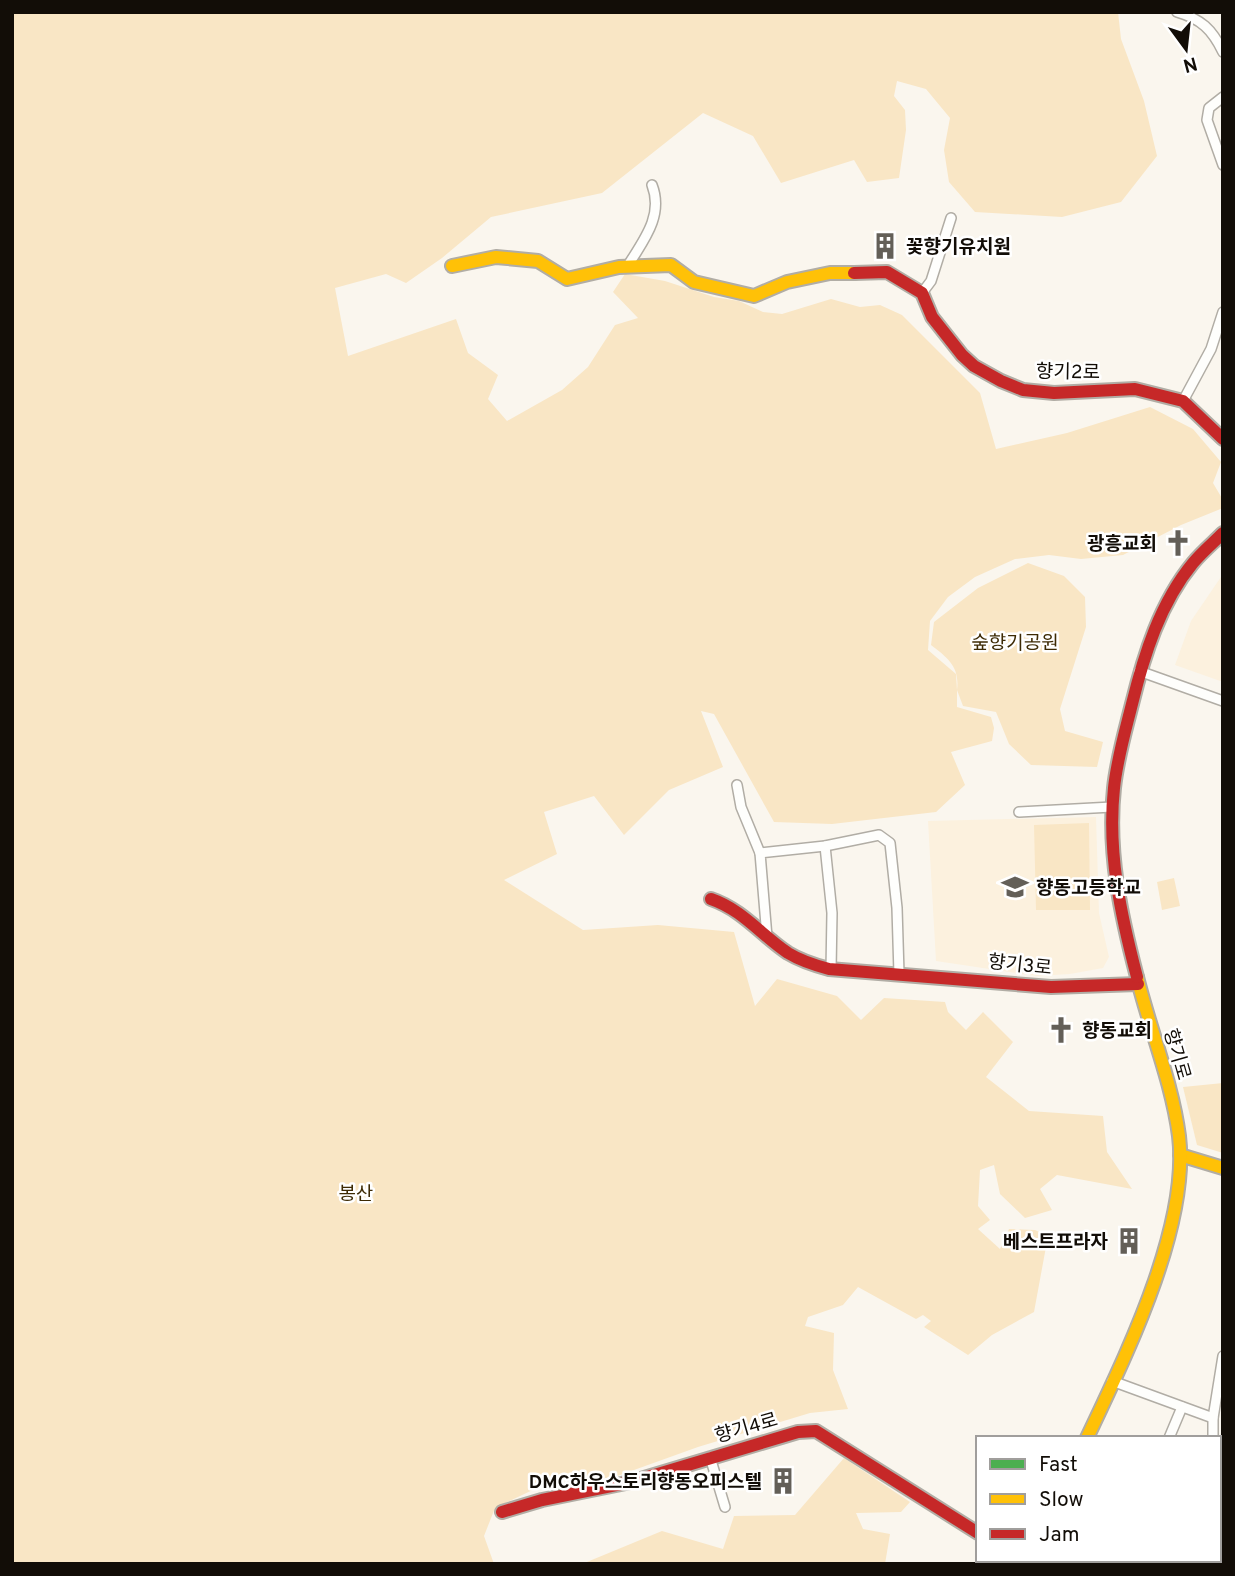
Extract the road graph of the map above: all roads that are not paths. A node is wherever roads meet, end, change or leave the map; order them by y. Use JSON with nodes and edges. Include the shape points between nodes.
{"nodes":[{"id":1,"x":1177,"y":12,"type":"edge"},
{"id":2,"x":1223,"y":52,"type":"edge"},
{"id":3,"x":1223,"y":97,"type":"edge"},
{"id":4,"x":1223,"y":165,"type":"edge"},
{"id":5,"x":652,"y":185,"type":"dead end"},
{"id":6,"x":951,"y":218,"type":"dead end"},
{"id":7,"x":452,"y":267,"type":"dead end"},
{"id":8,"x":627,"y":267,"type":"junction"},
{"id":9,"x":922,"y":293,"type":"junction"},
{"id":10,"x":1223,"y":312,"type":"edge"},
{"id":11,"x":1183,"y":401,"type":"junction"},
{"id":12,"x":1223,"y":439,"type":"edge"},
{"id":13,"x":1223,"y":533,"type":"edge"},
{"id":14,"x":1139,"y":671,"type":"junction"},
{"id":15,"x":1223,"y":701,"type":"edge"},
{"id":16,"x":737,"y":785,"type":"dead end"},
{"id":17,"x":1112,"y":807,"type":"junction"},
{"id":18,"x":1019,"y":812,"type":"dead end"},
{"id":19,"x":825,"y":846,"type":"junction"},
{"id":20,"x":760,"y":853,"type":"junction"},
{"id":21,"x":711,"y":899,"type":"dead end"},
{"id":22,"x":767,"y":937,"type":"junction"},
{"id":23,"x":831,"y":970,"type":"junction"},
{"id":24,"x":898,"y":974,"type":"junction"},
{"id":25,"x":1138,"y":984,"type":"junction"},
{"id":26,"x":1180,"y":1155,"type":"junction"},
{"id":27,"x":1223,"y":1168,"type":"edge"},
{"id":28,"x":1223,"y":1356,"type":"edge"},
{"id":29,"x":1112,"y":1381,"type":"junction"},
{"id":30,"x":1182,"y":1407,"type":"junction"},
{"id":31,"x":1213,"y":1418,"type":"junction"},
{"id":32,"x":1088,"y":1436,"type":"edge"},
{"id":33,"x":1170,"y":1436,"type":"edge"},
{"id":34,"x":1213,"y":1436,"type":"edge"},
{"id":35,"x":710,"y":1457,"type":"junction"},
{"id":36,"x":724,"y":1507,"type":"dead end"},
{"id":37,"x":502,"y":1511,"type":"dead end"},
{"id":38,"x":976,"y":1532,"type":"edge"}],
"edges":[{"from":1,"to":2,"type":"street","via":[[1197,18],[1216,37]]},
{"from":3,"to":4,"type":"street","via":[[1209,108],[1207,120]]},
{"from":5,"to":8,"type":"street","via":[[657,197],[654,223]]},
{"from":6,"to":9,"type":"street","via":[[931,281]]},
{"from":7,"to":8,"type":"street","via":[[496,257],[538,261],[567,279]]},
{"from":8,"to":9,"type":"street","via":[[671,265],[694,282],[754,296],[787,282],[830,273],[887,272]]},
{"from":9,"to":11,"type":"street","name":"향기2로","via":[[932,317],[962,355],[1001,381],[1023,390],[1055,393],[1135,389]]},
{"from":10,"to":11,"type":"street","via":[[1211,349]]},
{"from":11,"to":12,"type":"street","name":"향기2로"},
{"from":13,"to":14,"type":"street","name":"향기로","via":[[1191,565],[1167,601]]},
{"from":14,"to":15,"type":"street"},
{"from":14,"to":17,"type":"street","name":"향기로"},
{"from":16,"to":20,"type":"street"},
{"from":17,"to":18,"type":"street"},
{"from":17,"to":25,"type":"street","name":"향기로","via":[[1115,877]]},
{"from":19,"to":20,"type":"street"},
{"from":19,"to":23,"type":"street"},
{"from":19,"to":24,"type":"street","via":[[879,835],[890,842]]},
{"from":20,"to":22,"type":"street"},
{"from":21,"to":22,"type":"street","name":"향기3로","via":[[740,911]]},
{"from":22,"to":23,"type":"street","name":"향기3로","via":[[797,958]]},
{"from":23,"to":24,"type":"street","name":"향기3로"},
{"from":24,"to":25,"type":"street","name":"향기3로","via":[[1068,987]]},
{"from":25,"to":26,"type":"street","name":"향기로","via":[[1171,1100]]},
{"from":26,"to":27,"type":"street"},
{"from":26,"to":29,"type":"street","name":"향기로","via":[[1175,1201],[1161,1257]]},
{"from":28,"to":31,"type":"street"},
{"from":29,"to":30,"type":"street"},
{"from":29,"to":32,"type":"street","name":"향기로"},
{"from":30,"to":31,"type":"street"},
{"from":30,"to":33,"type":"street"},
{"from":31,"to":34,"type":"street"},
{"from":35,"to":36,"type":"street"},
{"from":35,"to":37,"type":"street","name":"향기4로","via":[[631,1482]]},
{"from":35,"to":38,"type":"street","name":"향기4로","via":[[816,1431]]}]}
